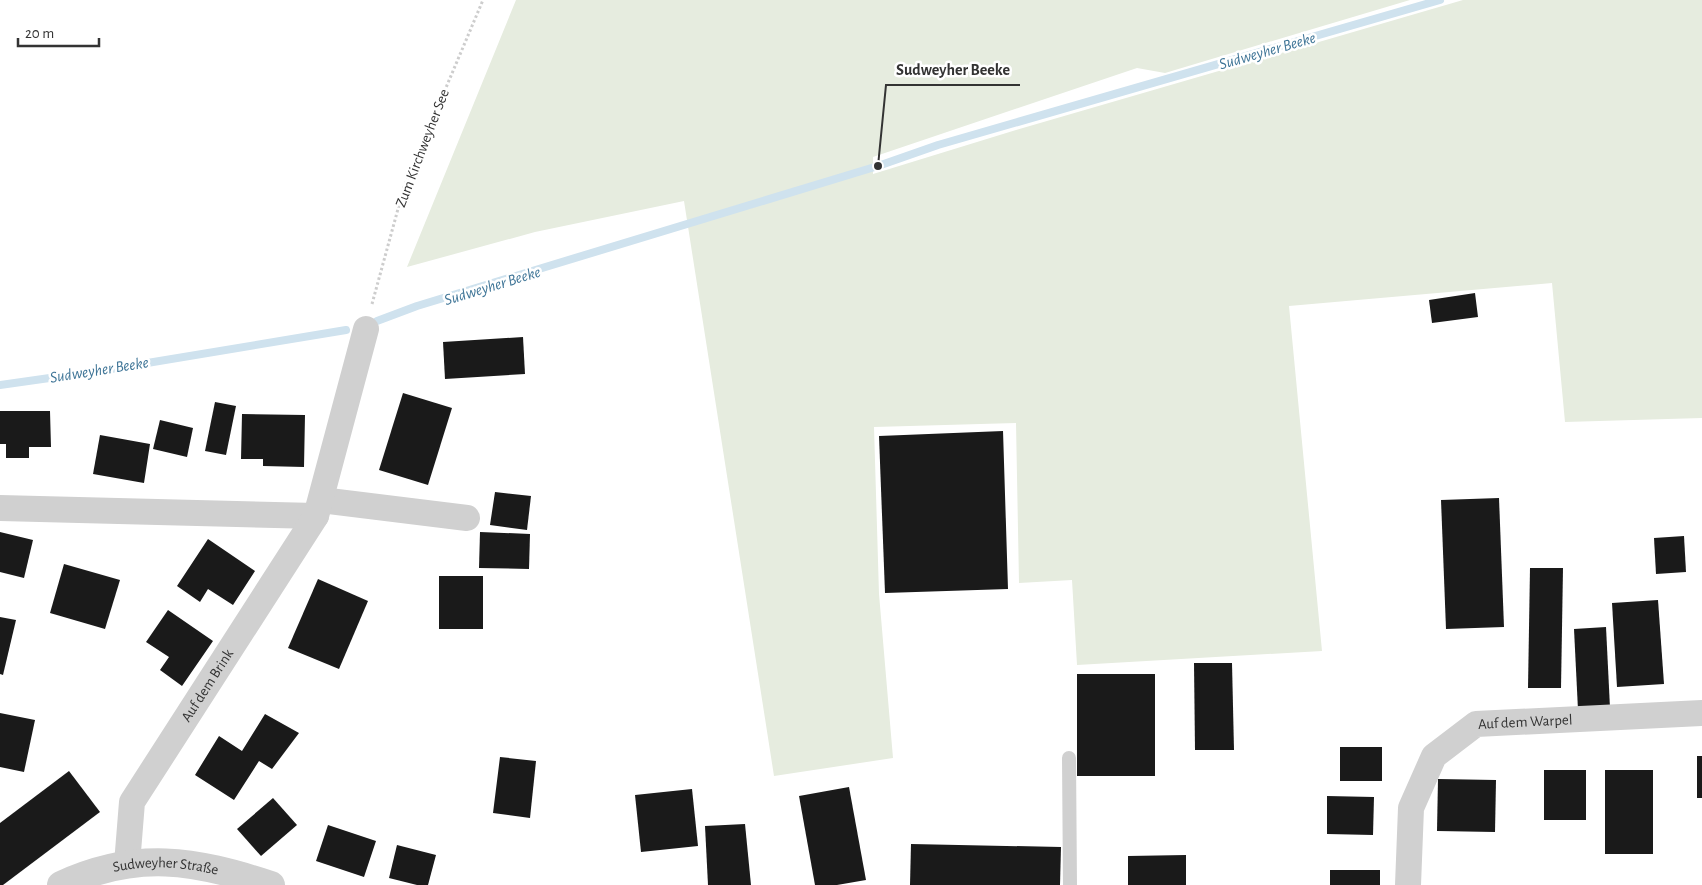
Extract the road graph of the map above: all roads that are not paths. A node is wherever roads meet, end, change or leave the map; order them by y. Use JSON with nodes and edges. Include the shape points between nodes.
{"nodes":[{"id":1,"x":366,"y":329,"type":"road end"},
{"id":2,"x":0,"y":508,"type":"edge"},
{"id":3,"x":319,"y":508,"type":"junction"},
{"id":4,"x":467,"y":518,"type":"dead end"},
{"id":5,"x":1702,"y":713,"type":"edge"},
{"id":6,"x":1069,"y":758,"type":"dead end"},
{"id":7,"x":127,"y":864,"type":"junction"},
{"id":8,"x":61,"y":885,"type":"edge"},
{"id":9,"x":271,"y":885,"type":"edge"},
{"id":10,"x":1070,"y":885,"type":"edge"},
{"id":11,"x":1408,"y":885,"type":"edge"}],
"edges":[{"from":1,"to":3,"type":"street","name":"Auf dem Brink"},
{"from":2,"to":3,"type":"street"},
{"from":3,"to":4,"type":"street"},
{"from":3,"to":7,"type":"street","name":"Auf dem Brink","via":[[132,802]]},
{"from":5,"to":11,"type":"street","name":"Auf dem Warpel","via":[[1476,724],[1434,756],[1411,808]]},
{"from":6,"to":10,"type":"lane"},
{"from":7,"to":8,"type":"street","name":"Sudweyher Straße","via":[[83,875]]},
{"from":7,"to":9,"type":"street","name":"Sudweyher Straße","via":[[188,864]]}]}
